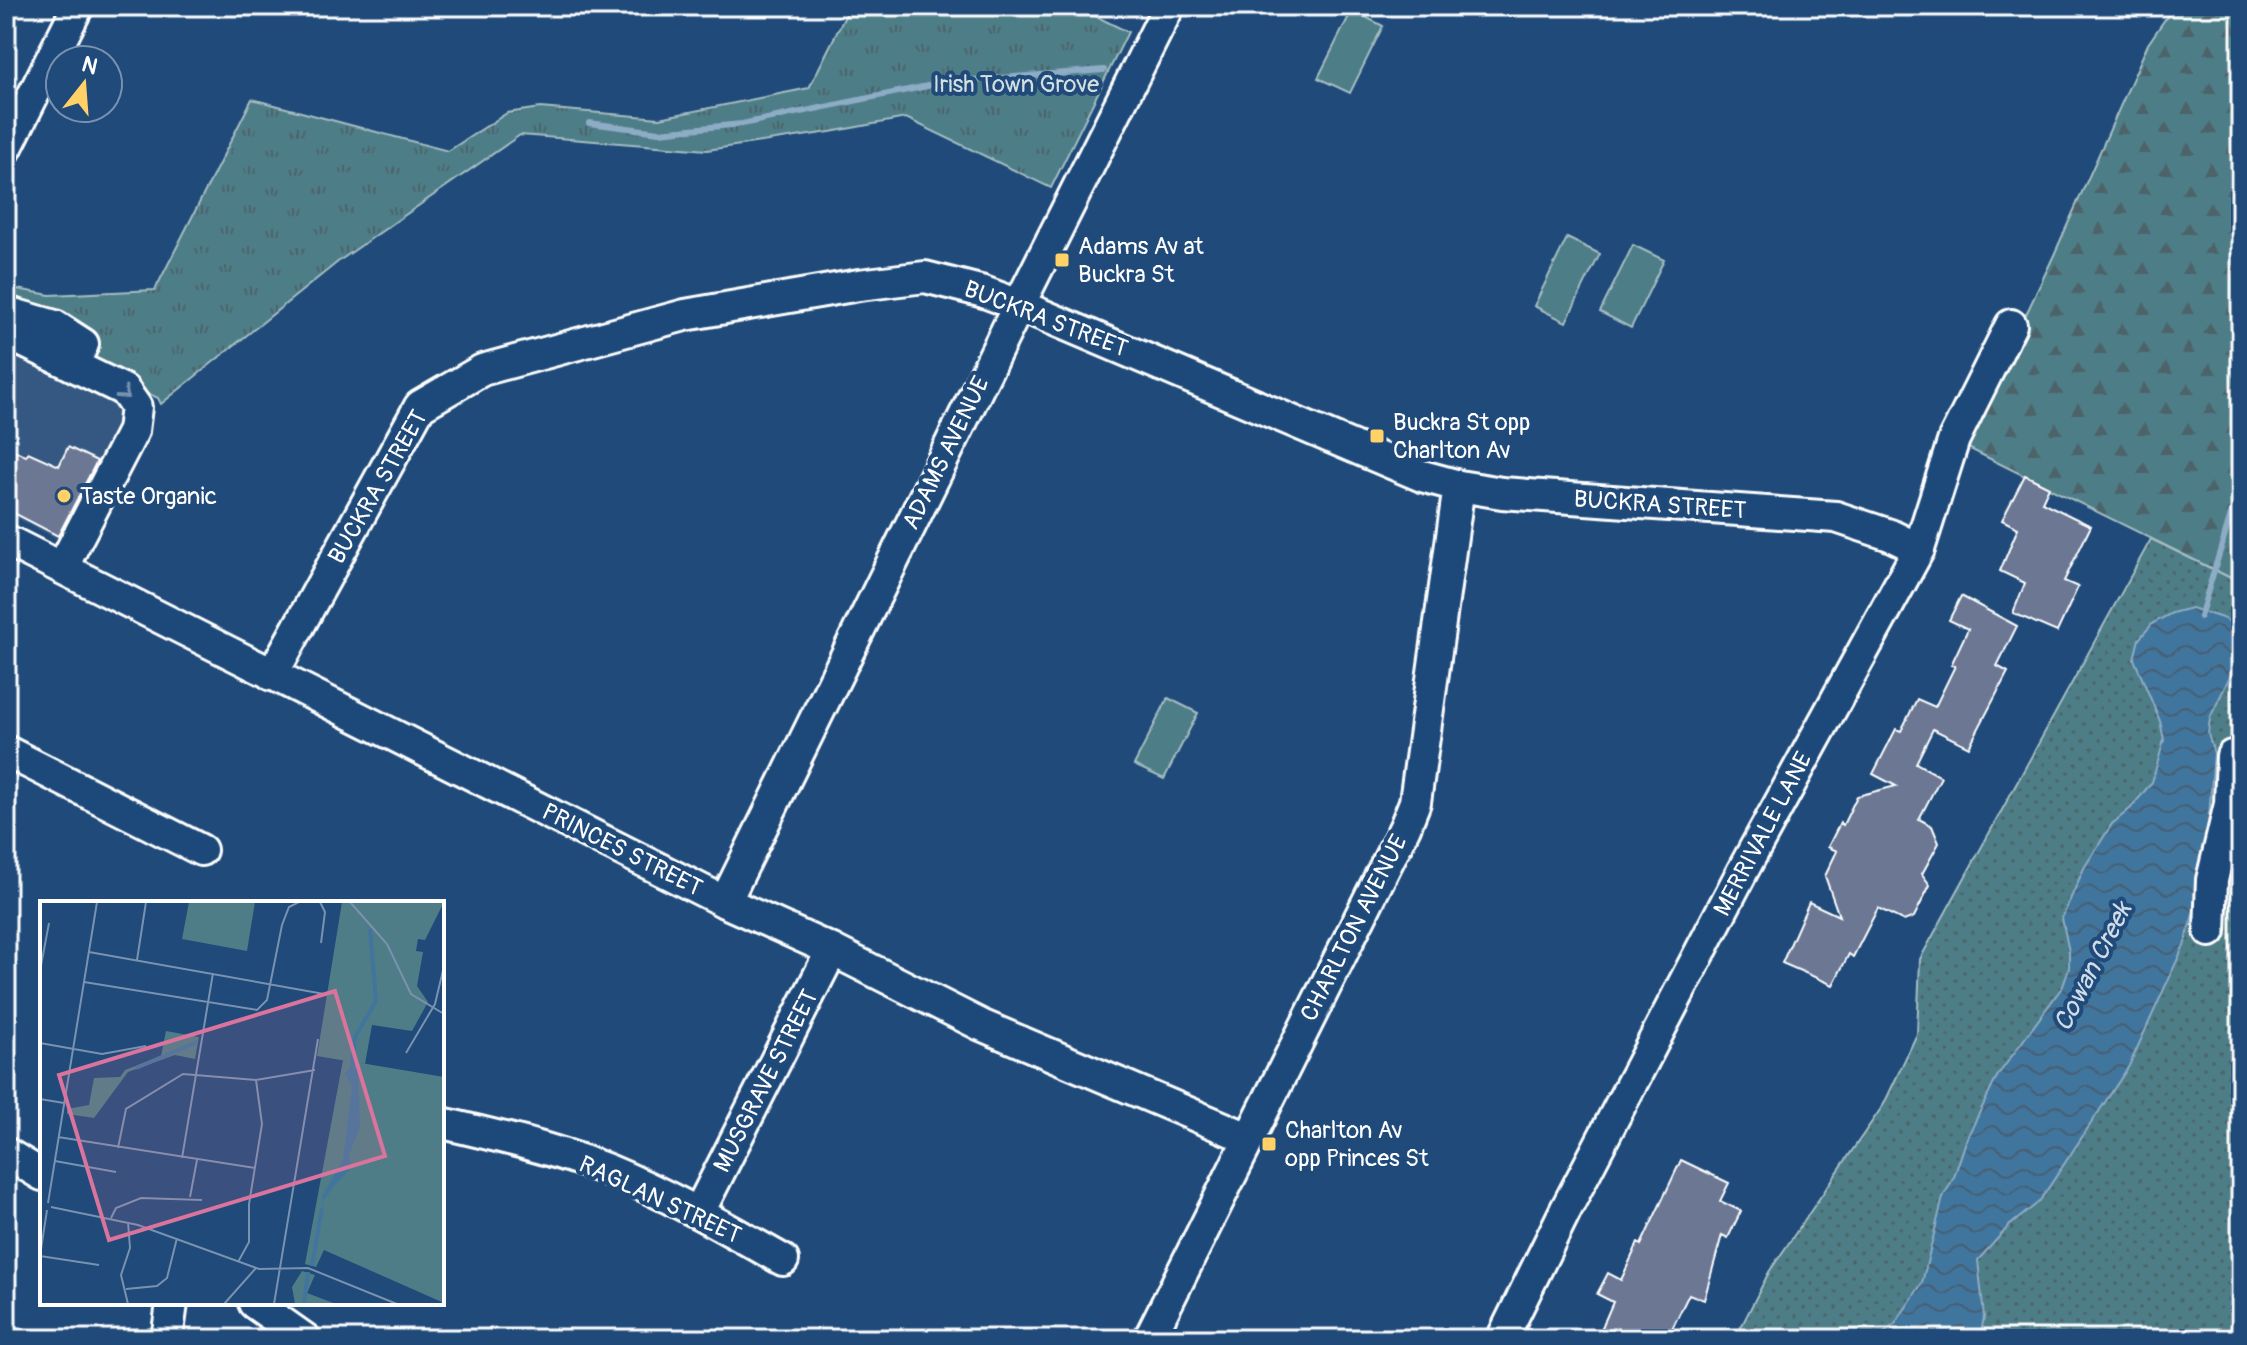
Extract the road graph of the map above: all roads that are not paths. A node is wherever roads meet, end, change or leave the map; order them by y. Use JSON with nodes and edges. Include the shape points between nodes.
{"nodes":[{"id":1,"x":78,"y":6,"type":"edge"},
{"id":2,"x":1169,"y":6,"type":"edge"},
{"id":3,"x":6,"y":149,"type":"edge"},
{"id":4,"x":1019,"y":305,"type":"junction"},
{"id":5,"x":6,"y":312,"type":"edge"},
{"id":6,"x":2011,"y":325,"type":"dead end"},
{"id":7,"x":6,"y":333,"type":"edge"},
{"id":8,"x":73,"y":365,"type":"junction"},
{"id":9,"x":1459,"y":486,"type":"junction"},
{"id":10,"x":6,"y":540,"type":"edge"},
{"id":11,"x":1919,"y":549,"type":"junction"},
{"id":12,"x":62,"y":568,"type":"junction"},
{"id":13,"x":272,"y":675,"type":"junction"},
{"id":14,"x":6,"y":751,"type":"edge"},
{"id":15,"x":2241,"y":761,"type":"edge"},
{"id":16,"x":201,"y":850,"type":"dead end"},
{"id":17,"x":725,"y":902,"type":"junction"},
{"id":18,"x":2210,"y":931,"type":"dead end"},
{"id":19,"x":832,"y":950,"type":"junction"},
{"id":20,"x":444,"y":1123,"type":"edge"},
{"id":21,"x":1248,"y":1138,"type":"junction"},
{"id":22,"x":6,"y":1153,"type":"edge"},
{"id":23,"x":40,"y":1174,"type":"edge"},
{"id":24,"x":699,"y":1212,"type":"junction"},
{"id":25,"x":783,"y":1260,"type":"dead end"},
{"id":26,"x":172,"y":1305,"type":"edge"},
{"id":27,"x":257,"y":1305,"type":"edge"},
{"id":28,"x":167,"y":1339,"type":"edge"},
{"id":29,"x":305,"y":1339,"type":"edge"},
{"id":30,"x":1149,"y":1339,"type":"edge"},
{"id":31,"x":1502,"y":1339,"type":"edge"}],
"edges":[{"from":1,"to":3,"type":"street"},
{"from":2,"to":4,"type":"street","name":"ADAMS AVENUE"},
{"from":4,"to":9,"type":"street","name":"BUCKRA STREET","via":[[1422,476]]},
{"from":4,"to":13,"type":"street","name":"BUCKRA STREET","via":[[925,277],[685,315],[482,370],[420,406]]},
{"from":4,"to":17,"type":"street","name":"ADAMS AVENUE"},
{"from":5,"to":8,"type":"street","via":[[55,326],[83,344]]},
{"from":6,"to":11,"type":"street","name":"MERRIVALE LANE","via":[[1954,439]]},
{"from":7,"to":8,"type":"street"},
{"from":8,"to":12,"type":"street","one_way":true,"via":[[124,390],[136,407],[136,419]]},
{"from":9,"to":11,"type":"street","name":"BUCKRA STREET","via":[[1836,517]]},
{"from":9,"to":21,"type":"street","name":"CHARLTON AVENUE","via":[[1415,802]]},
{"from":10,"to":12,"type":"street","name":"PRINCES STREET"},
{"from":11,"to":31,"type":"street","name":"MERRIVALE LANE","via":[[1743,870]]},
{"from":12,"to":13,"type":"street","name":"PRINCES STREET"},
{"from":13,"to":17,"type":"street","name":"PRINCES STREET"},
{"from":14,"to":16,"type":"street"},
{"from":15,"to":18,"type":"street","via":[[2232,756],[2230,804],[2212,880]]},
{"from":17,"to":19,"type":"street","name":"PRINCES STREET"},
{"from":19,"to":21,"type":"street","name":"PRINCES STREET","via":[[981,1025]]},
{"from":19,"to":24,"type":"street","name":"MUSGRAVE STREET"},
{"from":20,"to":24,"type":"street","name":"RAGLAN STREET","via":[[514,1139],[607,1170]]},
{"from":21,"to":30,"type":"street","name":"CHARLTON AVENUE"},
{"from":22,"to":23,"type":"street"},
{"from":24,"to":25,"type":"street","name":"RAGLAN STREET"},
{"from":26,"to":28,"type":"street"},
{"from":27,"to":29,"type":"street"}]}
